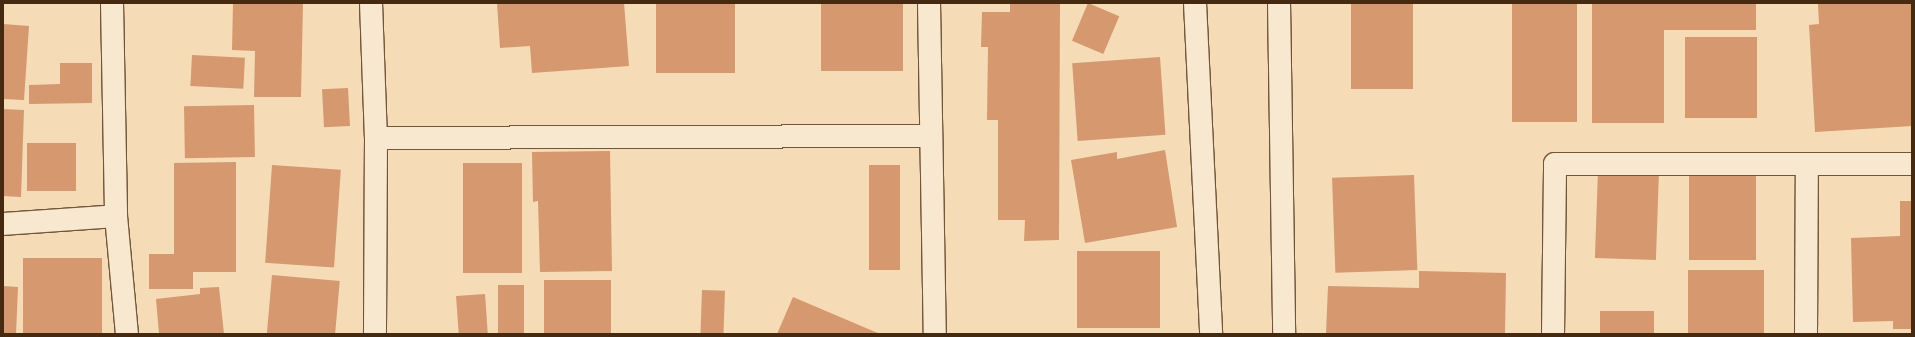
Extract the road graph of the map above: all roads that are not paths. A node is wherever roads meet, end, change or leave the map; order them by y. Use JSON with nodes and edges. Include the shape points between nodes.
{"nodes":[{"id":1,"x":112,"y":3,"type":"edge"},
{"id":2,"x":371,"y":3,"type":"edge"},
{"id":3,"x":929,"y":3,"type":"edge"},
{"id":4,"x":1195,"y":3,"type":"edge"},
{"id":5,"x":1278,"y":3,"type":"edge"},
{"id":6,"x":931,"y":136,"type":"junction"},
{"id":7,"x":376,"y":138,"type":"junction"},
{"id":8,"x":1807,"y":164,"type":"junction"},
{"id":9,"x":1912,"y":164,"type":"edge"},
{"id":10,"x":116,"y":216,"type":"junction"},
{"id":11,"x":3,"y":224,"type":"edge"},
{"id":12,"x":128,"y":334,"type":"edge"},
{"id":13,"x":375,"y":334,"type":"edge"},
{"id":14,"x":935,"y":334,"type":"edge"},
{"id":15,"x":1211,"y":334,"type":"edge"},
{"id":16,"x":1284,"y":334,"type":"edge"},
{"id":17,"x":1553,"y":334,"type":"edge"},
{"id":18,"x":1806,"y":334,"type":"edge"}],
"edges":[{"from":1,"to":10,"type":"street"},
{"from":2,"to":7,"type":"street"},
{"from":3,"to":6,"type":"street"},
{"from":4,"to":15,"type":"street"},
{"from":5,"to":16,"type":"street"},
{"from":6,"to":7,"type":"street"},
{"from":6,"to":14,"type":"street"},
{"from":7,"to":13,"type":"street"},
{"from":8,"to":9,"type":"street"},
{"from":8,"to":17,"type":"street","via":[[1555,164]]},
{"from":8,"to":18,"type":"street"},
{"from":10,"to":11,"type":"street"},
{"from":10,"to":12,"type":"street"}]}
